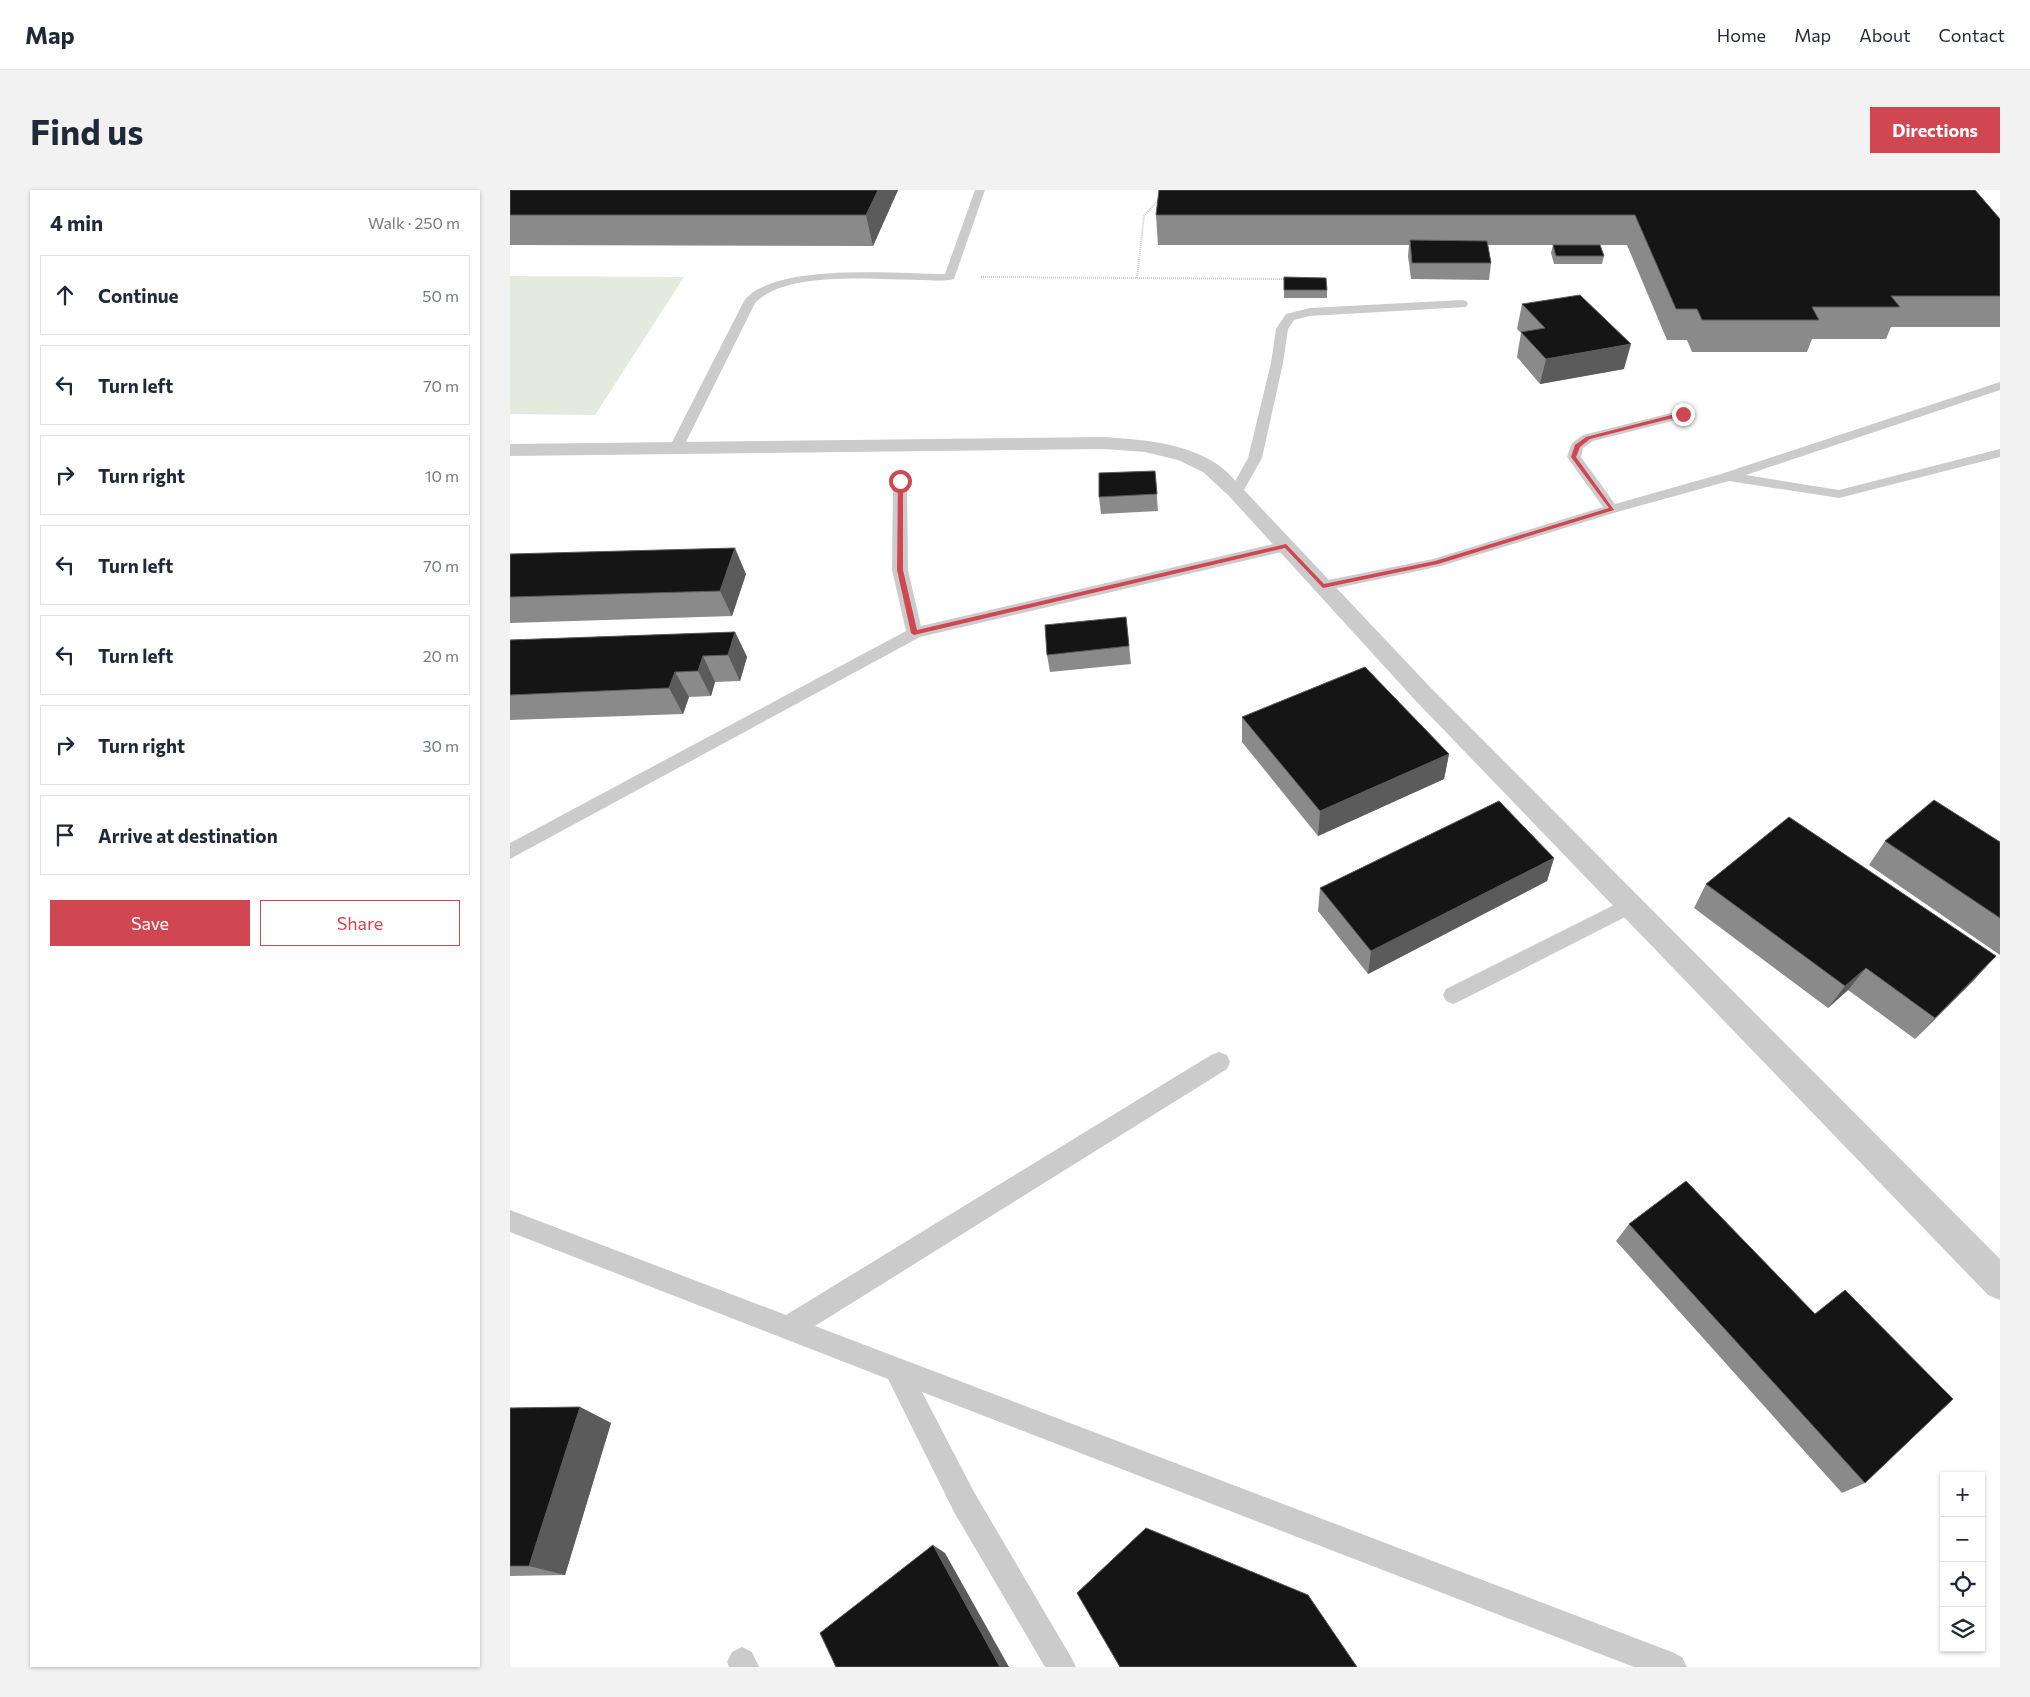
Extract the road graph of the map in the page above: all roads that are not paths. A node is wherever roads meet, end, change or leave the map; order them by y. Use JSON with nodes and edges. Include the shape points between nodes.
{"nodes":[{"id":1,"x":980,"y":190,"type":"edge"},
{"id":2,"x":1462,"y":304,"type":"dead end"},
{"id":3,"x":2000,"y":386,"type":"edge"},
{"id":4,"x":1683,"y":414,"type":"dead end"},
{"id":5,"x":676,"y":448,"type":"junction"},
{"id":6,"x":510,"y":450,"type":"edge"},
{"id":7,"x":2000,"y":453,"type":"edge"},
{"id":8,"x":1726,"y":477,"type":"junction"},
{"id":9,"x":900,"y":481,"type":"dead end"},
{"id":10,"x":1236,"y":492,"type":"junction"},
{"id":11,"x":1612,"y":508,"type":"junction"},
{"id":12,"x":1286,"y":546,"type":"junction"},
{"id":13,"x":1323,"y":586,"type":"junction"},
{"id":14,"x":914,"y":633,"type":"junction"},
{"id":15,"x":510,"y":852,"type":"edge"},
{"id":16,"x":1630,"y":905,"type":"junction"},
{"id":17,"x":1454,"y":995,"type":"dead end"},
{"id":18,"x":1218,"y":1062,"type":"dead end"},
{"id":19,"x":510,"y":1222,"type":"edge"},
{"id":20,"x":2000,"y":1282,"type":"edge"},
{"id":21,"x":788,"y":1328,"type":"junction"},
{"id":22,"x":898,"y":1371,"type":"junction"},
{"id":23,"x":1061,"y":1667,"type":"edge"},
{"id":24,"x":1672,"y":1667,"type":"edge"}],
"edges":[{"from":1,"to":5,"type":"lane","via":[[950,277],[811,277],[791,279],[759,292],[750,301]]},
{"from":2,"to":10,"type":"lane","via":[[1310,312],[1290,317],[1282,329],[1255,458]]},
{"from":3,"to":8,"type":"lane"},
{"from":4,"to":11,"type":"lane","via":[[1588,438],[1577,446],[1574,457]]},
{"from":5,"to":6,"type":"street"},
{"from":5,"to":10,"type":"street","via":[[1146,445],[1183,454],[1211,468]]},
{"from":7,"to":8,"type":"lane","via":[[1839,494]]},
{"from":8,"to":11,"type":"lane"},
{"from":9,"to":14,"type":"lane","via":[[900,570]]},
{"from":10,"to":12,"type":"street"},
{"from":11,"to":13,"type":"lane","via":[[1436,563]]},
{"from":12,"to":13,"type":"street"},
{"from":12,"to":14,"type":"lane"},
{"from":13,"to":16,"type":"street","via":[[1422,693]]},
{"from":14,"to":15,"type":"lane"},
{"from":16,"to":17,"type":"lane"},
{"from":16,"to":20,"type":"street"},
{"from":18,"to":21,"type":"lane"},
{"from":19,"to":21,"type":"lane"},
{"from":21,"to":22,"type":"lane"},
{"from":22,"to":23,"type":"lane","via":[[964,1502]]},
{"from":22,"to":24,"type":"lane"}]}
